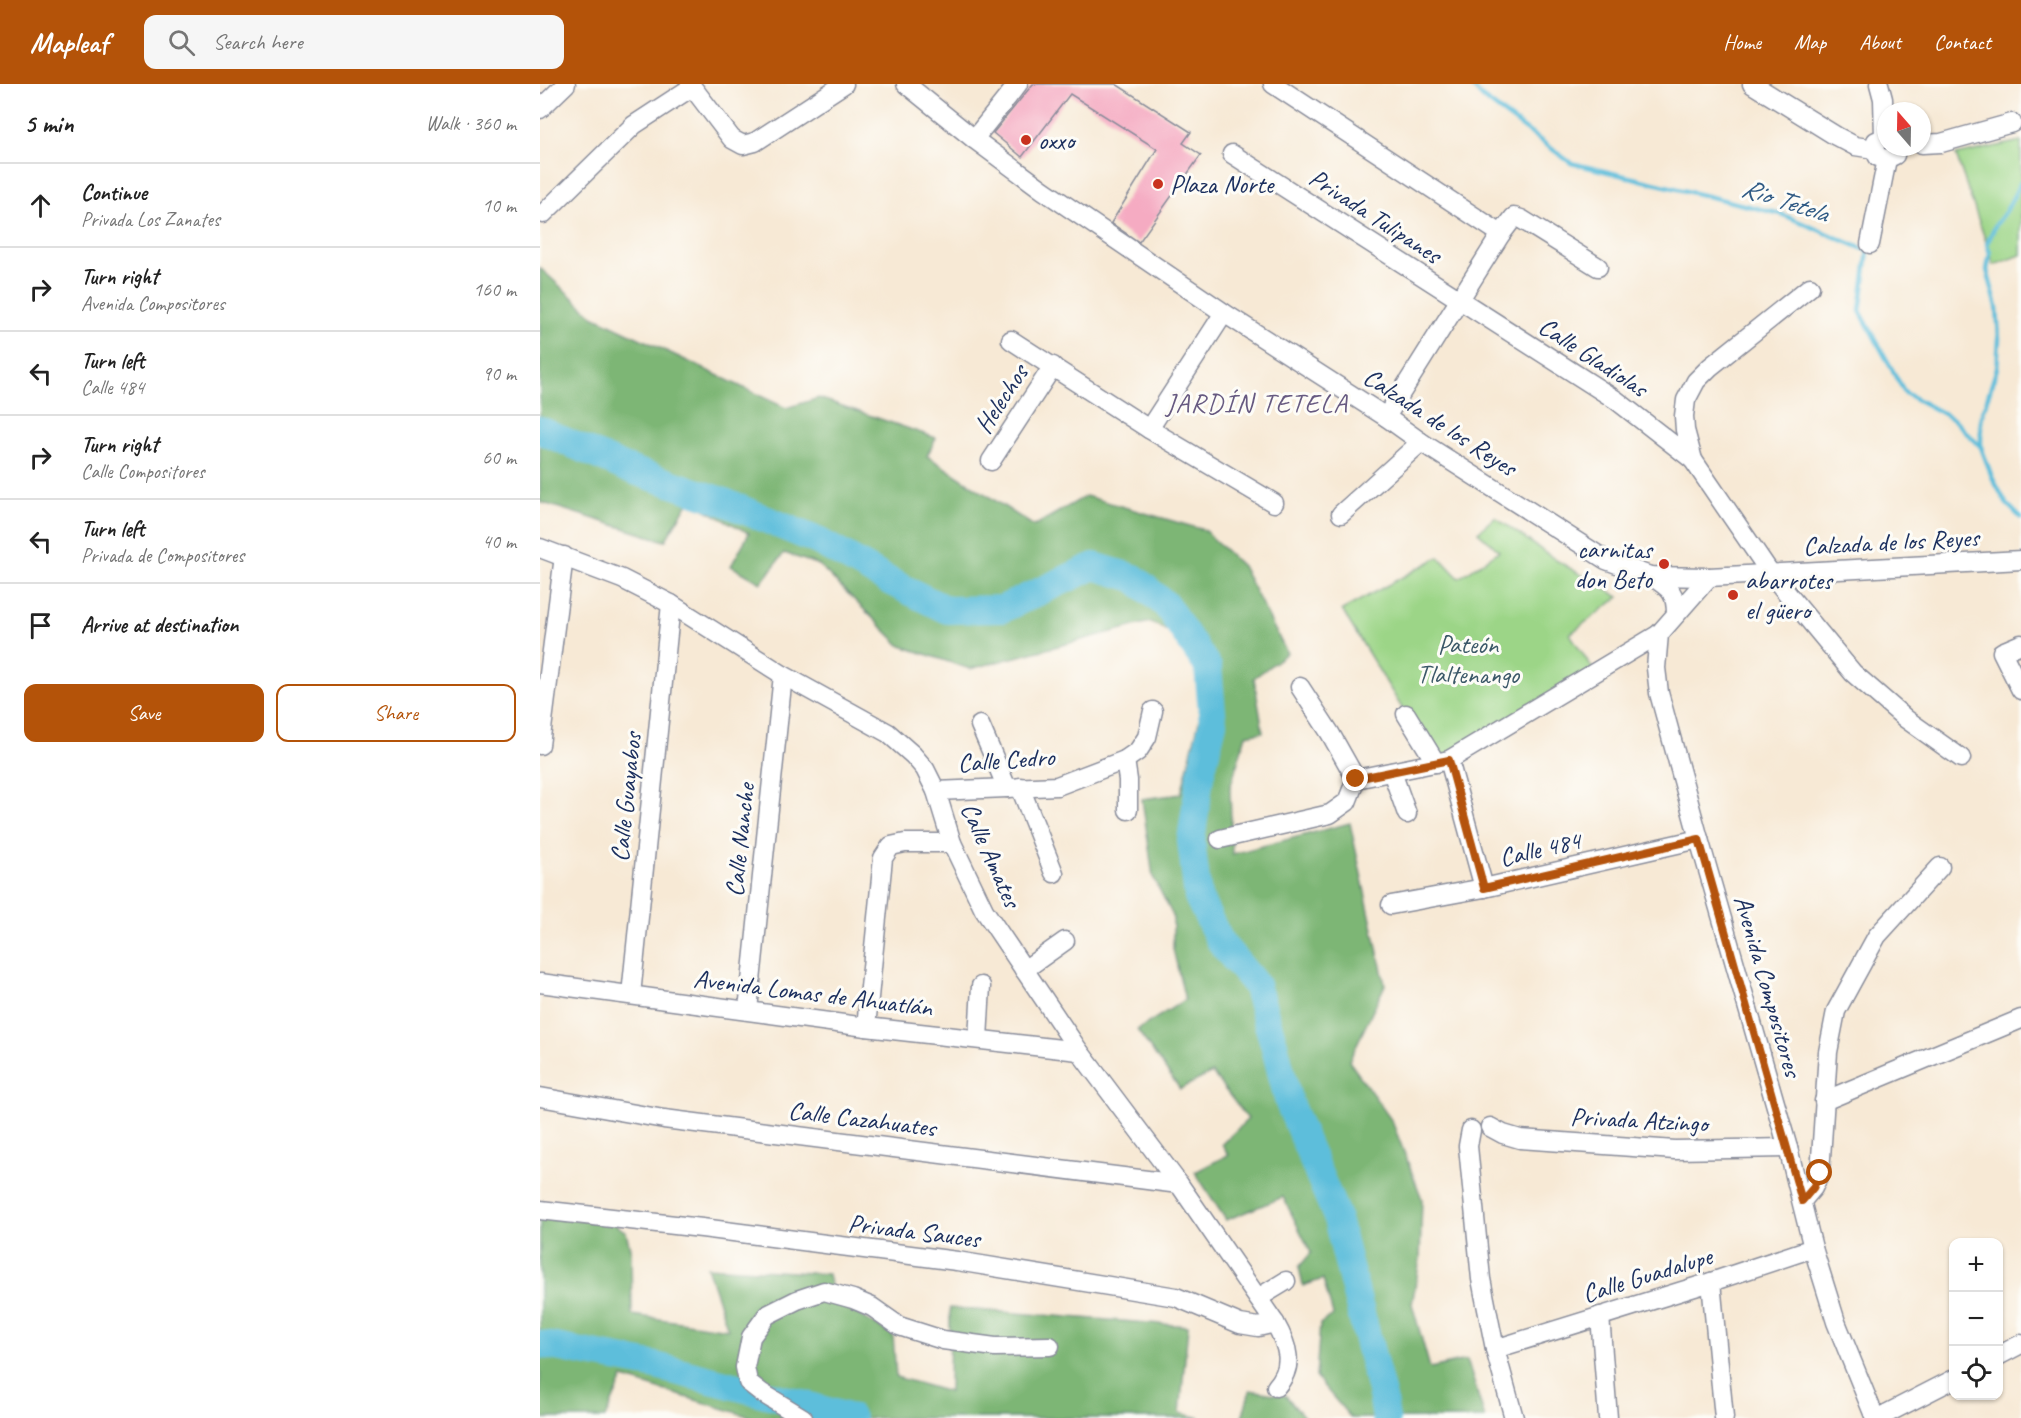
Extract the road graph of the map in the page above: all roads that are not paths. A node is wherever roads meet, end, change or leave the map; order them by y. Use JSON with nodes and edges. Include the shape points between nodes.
{"nodes":[{"id":1,"x":566,"y":84,"type":"edge"},
{"id":2,"x":844,"y":84,"type":"edge"},
{"id":3,"x":906,"y":84,"type":"edge"},
{"id":4,"x":1018,"y":84,"type":"edge"},
{"id":5,"x":1273,"y":84,"type":"edge"},
{"id":6,"x":1752,"y":84,"type":"edge"},
{"id":7,"x":1879,"y":84,"type":"edge"},
{"id":8,"x":691,"y":85,"type":"edge"},
{"id":9,"x":1882,"y":102,"type":"edge"},
{"id":10,"x":540,"y":109,"type":"edge"},
{"id":11,"x":2012,"y":123,"type":"dead end"},
{"id":12,"x":974,"y":139,"type":"junction"},
{"id":13,"x":1931,"y":144,"type":"edge"},
{"id":14,"x":1877,"y":146,"type":"edge"},
{"id":15,"x":1232,"y":154,"type":"dead end"},
{"id":16,"x":1884,"y":156,"type":"edge"},
{"id":17,"x":543,"y":214,"type":"dead end"},
{"id":18,"x":1501,"y":234,"type":"junction"},
{"id":19,"x":1870,"y":244,"type":"dead end"},
{"id":20,"x":1598,"y":267,"type":"dead end"},
{"id":21,"x":1810,"y":287,"type":"dead end"},
{"id":22,"x":1460,"y":302,"type":"junction"},
{"id":23,"x":1224,"y":313,"type":"junction"},
{"id":24,"x":1011,"y":340,"type":"dead end"},
{"id":25,"x":1053,"y":366,"type":"junction"},
{"id":26,"x":1386,"y":417,"type":"junction"},
{"id":27,"x":1149,"y":429,"type":"junction"},
{"id":28,"x":1421,"y":442,"type":"junction"},
{"id":29,"x":991,"y":460,"type":"dead end"},
{"id":30,"x":1694,"y":460,"type":"junction"},
{"id":31,"x":1274,"y":503,"type":"dead end"},
{"id":32,"x":1341,"y":514,"type":"dead end"},
{"id":33,"x":540,"y":548,"type":"edge"},
{"id":34,"x":564,"y":556,"type":"junction"},
{"id":35,"x":2021,"y":560,"type":"edge"},
{"id":36,"x":1650,"y":576,"type":"junction"},
{"id":37,"x":1709,"y":577,"type":"junction"},
{"id":38,"x":1774,"y":578,"type":"junction"},
{"id":39,"x":671,"y":604,"type":"junction"},
{"id":40,"x":1676,"y":614,"type":"junction"},
{"id":41,"x":1659,"y":634,"type":"junction"},
{"id":42,"x":2021,"y":644,"type":"edge"},
{"id":43,"x":783,"y":675,"type":"junction"},
{"id":44,"x":1300,"y":687,"type":"dead end"},
{"id":45,"x":2021,"y":690,"type":"edge"},
{"id":46,"x":1153,"y":711,"type":"dead end"},
{"id":47,"x":1406,"y":714,"type":"dead end"},
{"id":48,"x":981,"y":725,"type":"dead end"},
{"id":49,"x":540,"y":746,"type":"edge"},
{"id":50,"x":1961,"y":758,"type":"dead end"},
{"id":51,"x":1125,"y":760,"type":"junction"},
{"id":52,"x":1442,"y":761,"type":"junction"},
{"id":53,"x":1392,"y":772,"type":"junction"},
{"id":54,"x":1356,"y":779,"type":"junction"},
{"id":55,"x":1013,"y":787,"type":"junction"},
{"id":56,"x":936,"y":791,"type":"junction"},
{"id":57,"x":1128,"y":810,"type":"dead end"},
{"id":58,"x":1407,"y":814,"type":"dead end"},
{"id":59,"x":1220,"y":839,"type":"dead end"},
{"id":60,"x":1699,"y":839,"type":"junction"},
{"id":61,"x":952,"y":843,"type":"junction"},
{"id":62,"x":1940,"y":867,"type":"dead end"},
{"id":63,"x":1054,"y":873,"type":"dead end"},
{"id":64,"x":1484,"y":888,"type":"junction"},
{"id":65,"x":1391,"y":905,"type":"dead end"},
{"id":66,"x":1065,"y":941,"type":"dead end"},
{"id":67,"x":1024,"y":970,"type":"junction"},
{"id":68,"x":540,"y":982,"type":"edge"},
{"id":69,"x":981,"y":986,"type":"dead end"},
{"id":70,"x":631,"y":995,"type":"junction"},
{"id":71,"x":748,"y":1010,"type":"junction"},
{"id":72,"x":2021,"y":1019,"type":"edge"},
{"id":73,"x":866,"y":1027,"type":"junction"},
{"id":74,"x":978,"y":1039,"type":"junction"},
{"id":75,"x":1079,"y":1051,"type":"junction"},
{"id":76,"x":540,"y":1097,"type":"edge"},
{"id":77,"x":1824,"y":1101,"type":"junction"},
{"id":78,"x":1490,"y":1127,"type":"dead end"},
{"id":79,"x":1471,"y":1130,"type":"dead end"},
{"id":80,"x":1788,"y":1148,"type":"junction"},
{"id":81,"x":1179,"y":1184,"type":"junction"},
{"id":82,"x":1802,"y":1201,"type":"junction"},
{"id":83,"x":540,"y":1210,"type":"edge"},
{"id":84,"x":1813,"y":1248,"type":"junction"},
{"id":85,"x":1286,"y":1281,"type":"dead end"},
{"id":86,"x":1711,"y":1282,"type":"junction"},
{"id":87,"x":1258,"y":1298,"type":"junction"},
{"id":88,"x":1600,"y":1316,"type":"junction"},
{"id":89,"x":1275,"y":1323,"type":"junction"},
{"id":90,"x":2021,"y":1344,"type":"edge"},
{"id":91,"x":1050,"y":1346,"type":"dead end"},
{"id":92,"x":1495,"y":1349,"type":"junction"},
{"id":93,"x":2003,"y":1353,"type":"edge"},
{"id":94,"x":1949,"y":1381,"type":"edge"},
{"id":95,"x":1276,"y":1387,"type":"dead end"},
{"id":96,"x":803,"y":1418,"type":"edge"},
{"id":97,"x":1514,"y":1418,"type":"edge"},
{"id":98,"x":1608,"y":1418,"type":"edge"},
{"id":99,"x":1724,"y":1418,"type":"edge"},
{"id":100,"x":1876,"y":1418,"type":"edge"}],
"edges":[{"from":1,"to":10,"type":"street"},
{"from":2,"to":8,"type":"street","via":[[755,142],[742,145],[732,139]]},
{"from":3,"to":12,"type":"street","name":"Calzada de los Reyes"},
{"from":4,"to":12,"type":"street"},
{"from":5,"to":18,"type":"street"},
{"from":6,"to":14,"type":"street","via":[[1855,146]]},
{"from":7,"to":9,"type":"street"},
{"from":8,"to":17,"type":"street","via":[[634,125]]},
{"from":11,"to":13,"type":"street"},
{"from":12,"to":23,"type":"street","name":"Calzada de los Reyes","via":[[1052,197]]},
{"from":15,"to":22,"type":"street","name":"Privada Tulipanes"},
{"from":16,"to":19,"type":"street"},
{"from":18,"to":20,"type":"street","via":[[1514,217],[1521,219]]},
{"from":18,"to":22,"type":"street"},
{"from":21,"to":30,"type":"street","via":[[1696,381],[1686,400],[1684,416]]},
{"from":22,"to":26,"type":"street"},
{"from":22,"to":30,"type":"street","name":"Calle Gladiolas","via":[[1616,400]]},
{"from":23,"to":26,"type":"street","name":"Calzada de los Reyes"},
{"from":23,"to":27,"type":"street"},
{"from":24,"to":25,"type":"street","name":"Helechos"},
{"from":25,"to":27,"type":"street","name":"Helechos"},
{"from":25,"to":29,"type":"street","name":"Helechos"},
{"from":26,"to":28,"type":"street","name":"Calzada de los Reyes"},
{"from":27,"to":31,"type":"street","name":"Helechos"},
{"from":28,"to":32,"type":"street"},
{"from":28,"to":36,"type":"street","name":"Calzada de los Reyes","via":[[1606,560]]},
{"from":30,"to":38,"type":"street"},
{"from":33,"to":34,"type":"street","name":"Calle Amates"},
{"from":34,"to":39,"type":"street","name":"Calle Amates"},
{"from":34,"to":49,"type":"street"},
{"from":35,"to":38,"type":"street","name":"Calzada de los Reyes"},
{"from":36,"to":37,"type":"street","name":"Calzada de los Reyes"},
{"from":36,"to":40,"type":"street","via":[[1669,588],[1676,602]]},
{"from":37,"to":38,"type":"street","name":"Calzada de los Reyes"},
{"from":37,"to":40,"type":"street"},
{"from":38,"to":50,"type":"street","via":[[1853,673]]},
{"from":39,"to":43,"type":"street","name":"Calle Amates"},
{"from":39,"to":70,"type":"street","name":"Calle Guayabos"},
{"from":40,"to":41,"type":"street"},
{"from":41,"to":52,"type":"street"},
{"from":41,"to":60,"type":"street","name":"Avenida Compositores","via":[[1659,693]]},
{"from":42,"to":45,"type":"street","via":[[2002,652]]},
{"from":43,"to":56,"type":"street","name":"Calle Amates","via":[[888,733],[913,755]]},
{"from":43,"to":71,"type":"street","name":"Calle Nanche"},
{"from":44,"to":54,"type":"street"},
{"from":46,"to":51,"type":"street","name":"Calle Cedro","via":[[1147,737],[1138,751]]},
{"from":47,"to":52,"type":"street"},
{"from":48,"to":55,"type":"street"},
{"from":51,"to":55,"type":"street","name":"Calle Cedro","via":[[1057,786]]},
{"from":51,"to":57,"type":"street"},
{"from":52,"to":53,"type":"street"},
{"from":52,"to":64,"type":"street"},
{"from":53,"to":54,"type":"street"},
{"from":53,"to":58,"type":"street"},
{"from":54,"to":59,"type":"street","via":[[1347,802],[1330,814]]},
{"from":55,"to":56,"type":"street","name":"Calle Cedro"},
{"from":55,"to":63,"type":"street"},
{"from":56,"to":61,"type":"street","name":"Calle Amates"},
{"from":60,"to":64,"type":"street","name":"Calle 484"},
{"from":60,"to":80,"type":"street","name":"Avenida Compositores"},
{"from":61,"to":67,"type":"street","name":"Calle Amates","via":[[984,910]]},
{"from":61,"to":73,"type":"street","via":[[891,846],[883,858]]},
{"from":62,"to":77,"type":"street","via":[[1877,936],[1836,1011]]},
{"from":64,"to":65,"type":"street","name":"Calle 484"},
{"from":66,"to":67,"type":"street"},
{"from":67,"to":75,"type":"street","name":"Calle Amates"},
{"from":68,"to":70,"type":"street","name":"Avenida Lomas de Ahuatlán"},
{"from":69,"to":74,"type":"street"},
{"from":70,"to":71,"type":"street","name":"Avenida Lomas de Ahuatlán"},
{"from":71,"to":73,"type":"street","name":"Avenida Lomas de Ahuatlán"},
{"from":72,"to":77,"type":"street"},
{"from":73,"to":74,"type":"street","name":"Avenida Lomas de Ahuatlán"},
{"from":74,"to":75,"type":"street","name":"Avenida Lomas de Ahuatlán"},
{"from":75,"to":81,"type":"street","name":"Calle Amates"},
{"from":76,"to":81,"type":"street","name":"Calle Cazahuates","via":[[664,1119]]},
{"from":77,"to":82,"type":"street","via":[[1820,1173]]},
{"from":78,"to":80,"type":"street","name":"Privada Atzingo","via":[[1520,1139],[1675,1150]]},
{"from":79,"to":92,"type":"street","via":[[1468,1146],[1481,1279]]},
{"from":80,"to":82,"type":"street","name":"Avenida Compositores"},
{"from":81,"to":87,"type":"street","name":"Calle Amates"},
{"from":82,"to":84,"type":"street","name":"Avenida Compositores"},
{"from":83,"to":89,"type":"street","name":"Privada Sauces","via":[[957,1261],[1176,1297],[1240,1324],[1258,1327]]},
{"from":84,"to":86,"type":"street","name":"Calle Guadalupe"},
{"from":84,"to":100,"type":"street","name":"Avenida Compositores","via":[[1836,1322]]},
{"from":85,"to":87,"type":"street"},
{"from":86,"to":88,"type":"street","name":"Calle Guadalupe"},
{"from":86,"to":99,"type":"street"},
{"from":87,"to":89,"type":"street","name":"Calle Amates"},
{"from":88,"to":92,"type":"street","name":"Calle Guadalupe"},
{"from":88,"to":98,"type":"street"},
{"from":89,"to":95,"type":"street","name":"Calle Amates","via":[[1284,1338],[1288,1357],[1285,1377]]},
{"from":90,"to":93,"type":"street"},
{"from":91,"to":96,"type":"street","via":[[995,1347],[944,1340],[899,1326],[862,1303],[824,1291],[767,1315],[751,1337],[745,1367],[755,1388]]},
{"from":92,"to":97,"type":"street"},
{"from":94,"to":100,"type":"street"}]}
